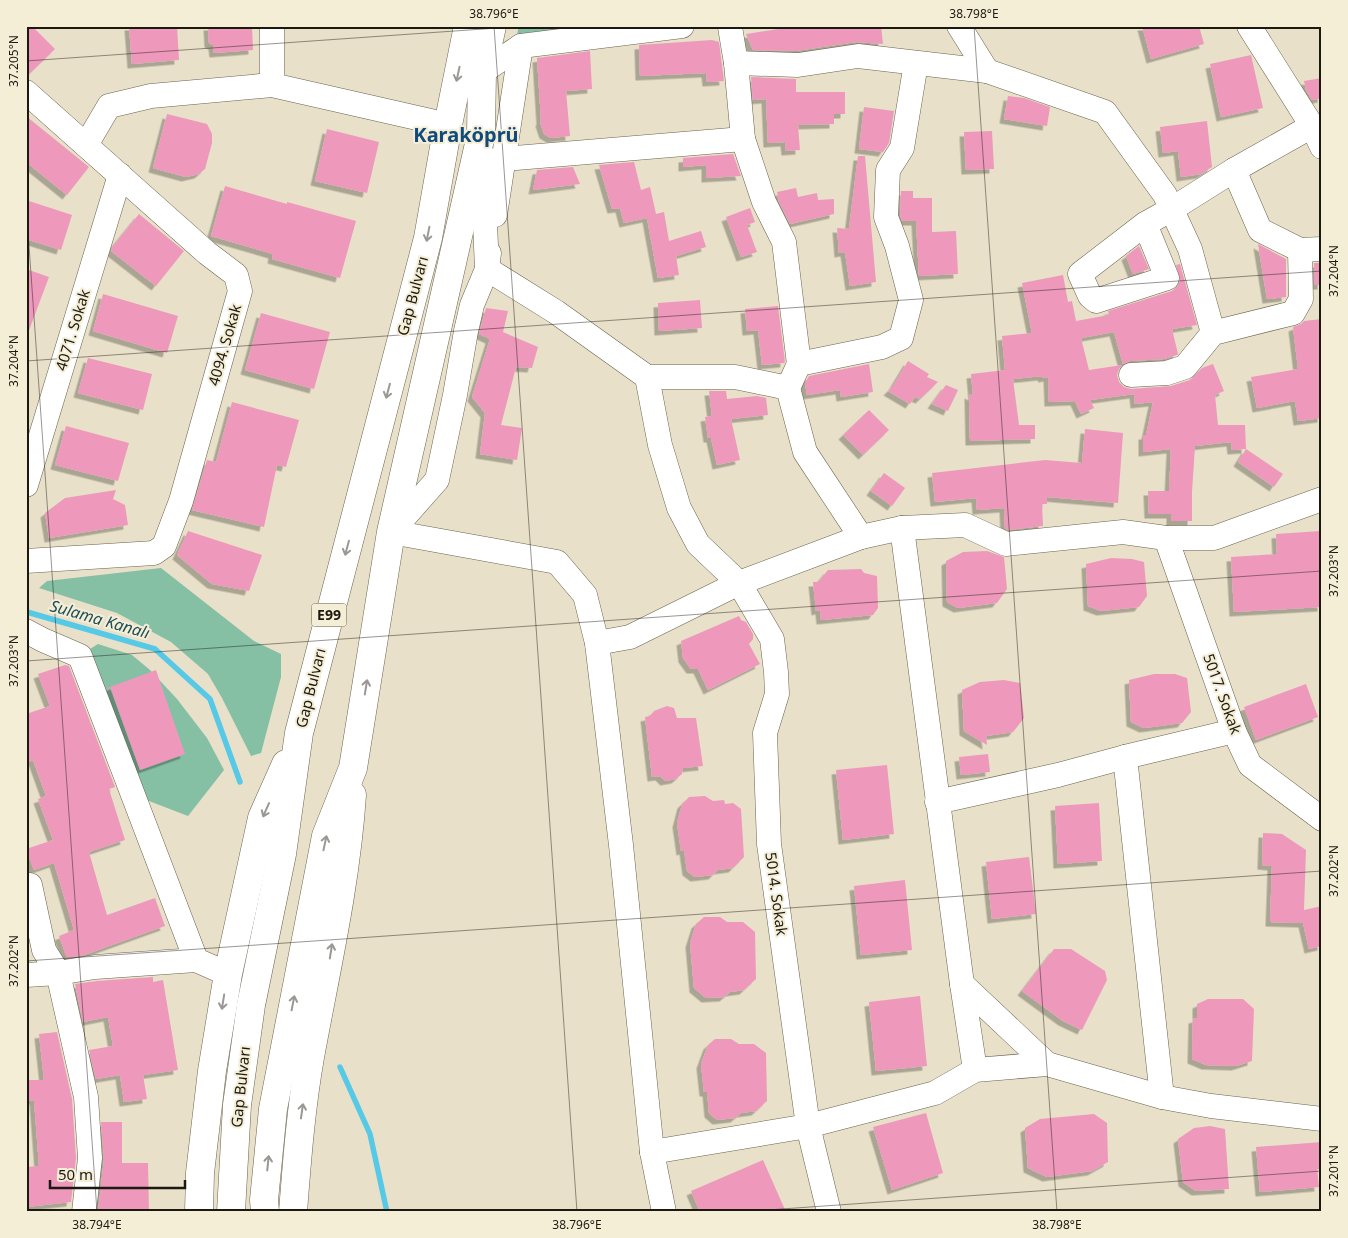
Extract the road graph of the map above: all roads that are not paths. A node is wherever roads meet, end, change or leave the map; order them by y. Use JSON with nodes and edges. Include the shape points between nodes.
{"nodes":[{"id":1,"x":272,"y":26,"type":"edge"},
{"id":2,"x":468,"y":26,"type":"edge"},
{"id":3,"x":492,"y":26,"type":"edge"},
{"id":4,"x":682,"y":26,"type":"edge"},
{"id":5,"x":730,"y":26,"type":"edge"},
{"id":6,"x":959,"y":26,"type":"edge"},
{"id":7,"x":1249,"y":26,"type":"edge"},
{"id":8,"x":521,"y":46,"type":"junction"},
{"id":9,"x":916,"y":63,"type":"junction"},
{"id":10,"x":736,"y":64,"type":"junction"},
{"id":11,"x":987,"y":71,"type":"junction"},
{"id":12,"x":482,"y":72,"type":"junction"},
{"id":13,"x":272,"y":84,"type":"junction"},
{"id":14,"x":26,"y":92,"type":"edge"},
{"id":15,"x":448,"y":125,"type":"junction"},
{"id":16,"x":482,"y":135,"type":"junction"},
{"id":17,"x":1317,"y":136,"type":"edge"},
{"id":18,"x":743,"y":139,"type":"junction"},
{"id":19,"x":86,"y":146,"type":"junction"},
{"id":20,"x":504,"y":159,"type":"junction"},
{"id":21,"x":1234,"y":170,"type":"junction"},
{"id":22,"x":120,"y":175,"type":"junction"},
{"id":23,"x":1172,"y":209,"type":"junction"},
{"id":24,"x":1145,"y":224,"type":"dead end"},
{"id":25,"x":1311,"y":250,"type":"edge"},
{"id":26,"x":487,"y":269,"type":"junction"},
{"id":27,"x":1213,"y":333,"type":"junction"},
{"id":28,"x":799,"y":364,"type":"junction"},
{"id":29,"x":1130,"y":375,"type":"dead end"},
{"id":30,"x":648,"y":377,"type":"junction"},
{"id":31,"x":788,"y":388,"type":"junction"},
{"id":32,"x":26,"y":485,"type":"edge"},
{"id":33,"x":1322,"y":499,"type":"edge"},
{"id":34,"x":902,"y":528,"type":"junction"},
{"id":35,"x":391,"y":532,"type":"junction"},
{"id":36,"x":861,"y":537,"type":"junction"},
{"id":37,"x":1166,"y":538,"type":"junction"},
{"id":38,"x":26,"y":561,"type":"edge"},
{"id":39,"x":739,"y":583,"type":"junction"},
{"id":40,"x":26,"y":631,"type":"edge"},
{"id":41,"x":597,"y":643,"type":"junction"},
{"id":42,"x":1234,"y":731,"type":"junction"},
{"id":43,"x":299,"y":733,"type":"junction"},
{"id":44,"x":1125,"y":757,"type":"junction"},
{"id":45,"x":353,"y":768,"type":"junction"},
{"id":46,"x":937,"y":802,"type":"junction"},
{"id":47,"x":1322,"y":819,"type":"edge"},
{"id":48,"x":30,"y":885,"type":"dead end"},
{"id":49,"x":196,"y":960,"type":"junction"},
{"id":50,"x":58,"y":973,"type":"junction"},
{"id":51,"x":228,"y":974,"type":"junction"},
{"id":52,"x":26,"y":975,"type":"edge"},
{"id":53,"x":962,"y":984,"type":"junction"},
{"id":54,"x":1047,"y":1064,"type":"junction"},
{"id":55,"x":975,"y":1070,"type":"junction"},
{"id":56,"x":1162,"y":1097,"type":"junction"},
{"id":57,"x":1322,"y":1119,"type":"edge"},
{"id":58,"x":808,"y":1126,"type":"junction"},
{"id":59,"x":652,"y":1152,"type":"junction"},
{"id":60,"x":84,"y":1212,"type":"edge"},
{"id":61,"x":199,"y":1212,"type":"edge"},
{"id":62,"x":231,"y":1212,"type":"edge"},
{"id":63,"x":265,"y":1212,"type":"edge"},
{"id":64,"x":293,"y":1212,"type":"edge"},
{"id":65,"x":664,"y":1212,"type":"edge"},
{"id":66,"x":830,"y":1212,"type":"edge"}],
"edges":[{"from":1,"to":13,"type":"street"},
{"from":2,"to":15,"type":"highway","name":"Gap Bulvarı","number":"E99","one_way":true},
{"from":3,"to":12,"type":"highway","name":"Gap Bulvarı"},
{"from":4,"to":8,"type":"street"},
{"from":5,"to":10,"type":"street"},
{"from":6,"to":11,"type":"street"},
{"from":7,"to":17,"type":"street"},
{"from":8,"to":12,"type":"street"},
{"from":8,"to":20,"type":"street"},
{"from":9,"to":10,"type":"street","via":[[858,56],[798,65]]},
{"from":9,"to":11,"type":"street"},
{"from":9,"to":28,"type":"street","via":[[902,148],[888,170],[886,217],[911,300],[901,338],[882,347]]},
{"from":10,"to":18,"type":"street"},
{"from":11,"to":23,"type":"street","via":[[1105,112],[1166,195]]},
{"from":12,"to":16,"type":"highway","name":"Gap Bulvarı"},
{"from":13,"to":15,"type":"street"},
{"from":13,"to":19,"type":"street","via":[[151,96],[108,106]]},
{"from":14,"to":19,"type":"street","name":"4094. Sokak"},
{"from":15,"to":43,"type":"highway","name":"Gap Bulvarı","number":"E99","one_way":true,"via":[[428,238]]},
{"from":16,"to":26,"type":"street"},
{"from":16,"to":35,"type":"highway","name":"Gap Bulvarı"},
{"from":17,"to":21,"type":"street"},
{"from":18,"to":20,"type":"street"},
{"from":18,"to":28,"type":"street","via":[[764,202],[784,242]]},
{"from":19,"to":22,"type":"street","name":"4094. Sokak"},
{"from":20,"to":26,"type":"street"},
{"from":21,"to":23,"type":"street"},
{"from":21,"to":25,"type":"street","via":[[1260,230]]},
{"from":22,"to":32,"type":"street","name":"4071. Sokak"},
{"from":22,"to":38,"type":"street","name":"4094. Sokak","via":[[236,275],[240,291],[181,501],[164,546],[154,553]]},
{"from":23,"to":24,"type":"street"},
{"from":23,"to":27,"type":"street","via":[[1190,249]]},
{"from":25,"to":27,"type":"street","via":[[1301,299],[1294,313]]},
{"from":26,"to":30,"type":"street","via":[[556,312]]},
{"from":26,"to":35,"type":"street","via":[[472,305],[437,480]]},
{"from":27,"to":29,"type":"street","via":[[1185,367],[1167,373]]},
{"from":28,"to":31,"type":"street"},
{"from":30,"to":31,"type":"street","via":[[735,377]]},
{"from":30,"to":39,"type":"street","name":"5014. Sokak","via":[[660,444],[680,508],[698,544]]},
{"from":31,"to":36,"type":"street","via":[[805,452]]},
{"from":33,"to":37,"type":"street","via":[[1214,538]]},
{"from":34,"to":36,"type":"street"},
{"from":34,"to":37,"type":"street","via":[[965,526],[1006,544],[1122,532]]},
{"from":34,"to":46,"type":"street"},
{"from":35,"to":41,"type":"street","via":[[557,562],[585,595]]},
{"from":45,"to":35,"type":"highway","name":"Gap Bulvarı","one_way":true},
{"from":36,"to":39,"type":"street"},
{"from":37,"to":42,"type":"street","name":"5017. Sokak"},
{"from":39,"to":41,"type":"street","via":[[630,638]]},
{"from":39,"to":58,"type":"street","name":"5014. Sokak","via":[[772,639],[777,694],[765,733],[769,844]]},
{"from":40,"to":49,"type":"street","via":[[80,656]]},
{"from":41,"to":59,"type":"street"},
{"from":42,"to":44,"type":"street"},
{"from":42,"to":47,"type":"street","name":"5017. Sokak","via":[[1250,766]]},
{"from":43,"to":51,"type":"highway","one_way":true,"via":[[262,818]]},
{"from":43,"to":62,"type":"highway","name":"Gap Bulvarı","number":"E99","via":[[282,854],[251,1005],[238,1105]]},
{"from":44,"to":46,"type":"street"},
{"from":44,"to":56,"type":"street"},
{"from":63,"to":45,"type":"highway","name":"Gap Bulvarı","one_way":true,"via":[[273,1109],[294,997],[326,836]]},
{"from":64,"to":45,"type":"highway","one_way":true,"via":[[298,1140],[350,827]]},
{"from":46,"to":53,"type":"street"},
{"from":48,"to":50,"type":"street","via":[[44,950]]},
{"from":49,"to":50,"type":"street","via":[[95,967]]},
{"from":49,"to":51,"type":"street"},
{"from":50,"to":52,"type":"street"},
{"from":50,"to":60,"type":"street","via":[[86,1097],[90,1158]]},
{"from":51,"to":61,"type":"highway","one_way":true,"via":[[212,1071],[200,1173]]},
{"from":53,"to":54,"type":"street"},
{"from":53,"to":55,"type":"street"},
{"from":54,"to":55,"type":"street"},
{"from":54,"to":56,"type":"street"},
{"from":55,"to":58,"type":"street","via":[[935,1093]]},
{"from":56,"to":57,"type":"street"},
{"from":58,"to":59,"type":"street"},
{"from":58,"to":66,"type":"street","name":"5014. Sokak"},
{"from":59,"to":65,"type":"street"}]}
